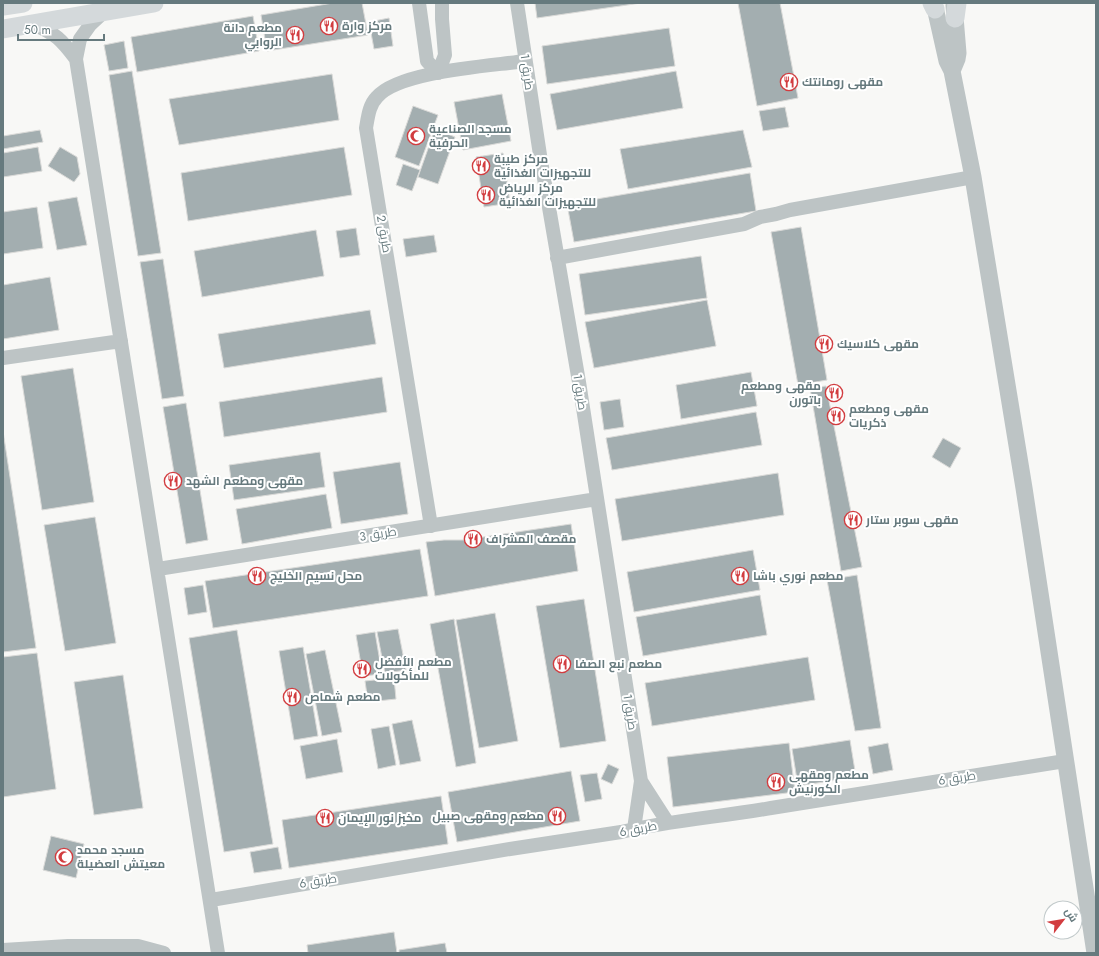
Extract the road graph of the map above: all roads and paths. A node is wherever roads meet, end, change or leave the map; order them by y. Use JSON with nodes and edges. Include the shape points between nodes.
{"nodes":[{"id":1,"x":23,"y":3,"type":"edge"},
{"id":2,"x":154,"y":3,"type":"edge"},
{"id":3,"x":409,"y":3,"type":"edge"},
{"id":4,"x":419,"y":3,"type":"edge"},
{"id":5,"x":442,"y":3,"type":"edge"},
{"id":6,"x":517,"y":3,"type":"edge"},
{"id":7,"x":934,"y":5,"type":"edge"},
{"id":8,"x":3,"y":6,"type":"edge"},
{"id":9,"x":955,"y":8,"type":"edge"},
{"id":10,"x":106,"y":10,"type":"junction"},
{"id":11,"x":33,"y":24,"type":"junction"},
{"id":12,"x":422,"y":26,"type":"junction"},
{"id":13,"x":3,"y":29,"type":"edge"},
{"id":14,"x":76,"y":59,"type":"junction"},
{"id":15,"x":525,"y":61,"type":"junction"},
{"id":16,"x":952,"y":71,"type":"junction"},
{"id":17,"x":438,"y":73,"type":"junction"},
{"id":18,"x":973,"y":177,"type":"junction"},
{"id":19,"x":557,"y":258,"type":"junction"},
{"id":20,"x":122,"y":341,"type":"junction"},
{"id":21,"x":3,"y":358,"type":"edge"},
{"id":22,"x":597,"y":499,"type":"junction"},
{"id":23,"x":431,"y":526,"type":"junction"},
{"id":24,"x":158,"y":569,"type":"junction"},
{"id":25,"x":1065,"y":761,"type":"junction"},
{"id":26,"x":641,"y":781,"type":"junction"},
{"id":27,"x":668,"y":823,"type":"junction"},
{"id":28,"x":634,"y":829,"type":"junction"},
{"id":29,"x":211,"y":900,"type":"junction"},
{"id":30,"x":3,"y":950,"type":"edge"},
{"id":31,"x":164,"y":953,"type":"edge"},
{"id":32,"x":218,"y":953,"type":"edge"},
{"id":33,"x":1095,"y":953,"type":"edge"}],
"edges":[{"from":1,"to":8,"type":"main road"},
{"from":2,"to":10,"type":"main road"},
{"from":3,"to":12,"type":"street"},
{"from":4,"to":12,"type":"street"},
{"from":5,"to":17,"type":"street","via":[[445,55]]},
{"from":6,"to":15,"type":"street","name":"طريق 1"},
{"from":7,"to":16,"type":"street","via":[[947,61]]},
{"from":9,"to":16,"type":"street","via":[[958,53]]},
{"from":10,"to":11,"type":"main road"},
{"from":10,"to":14,"type":"street","via":[[80,39]]},
{"from":11,"to":13,"type":"main road"},
{"from":11,"to":14,"type":"street","via":[[51,32],[64,42]]},
{"from":12,"to":17,"type":"street","via":[[427,61]]},
{"from":14,"to":20,"type":"street"},
{"from":15,"to":17,"type":"street","name":"طريق 2"},
{"from":15,"to":19,"type":"street","name":"طريق 1"},
{"from":16,"to":18,"type":"street"},
{"from":17,"to":23,"type":"street","name":"طريق 2","via":[[396,83],[382,92],[371,106],[366,128]]},
{"from":18,"to":19,"type":"street","via":[[790,210],[760,217],[744,224]]},
{"from":18,"to":25,"type":"street"},
{"from":19,"to":22,"type":"street","name":"طريق 1"},
{"from":20,"to":21,"type":"street"},
{"from":20,"to":24,"type":"street"},
{"from":22,"to":23,"type":"street","name":"طريق 3"},
{"from":22,"to":26,"type":"street","name":"طريق 1"},
{"from":23,"to":24,"type":"street","name":"طريق 3"},
{"from":24,"to":29,"type":"street"},
{"from":25,"to":27,"type":"street","name":"طريق 6"},
{"from":25,"to":33,"type":"street"},
{"from":26,"to":27,"type":"street","name":"طريق 1"},
{"from":26,"to":28,"type":"street","name":"طريق 1"},
{"from":27,"to":28,"type":"street","name":"طريق 6"},
{"from":28,"to":29,"type":"street","name":"طريق 6"},
{"from":29,"to":32,"type":"street"},
{"from":30,"to":31,"type":"street","via":[[68,946],[138,946]]}]}
